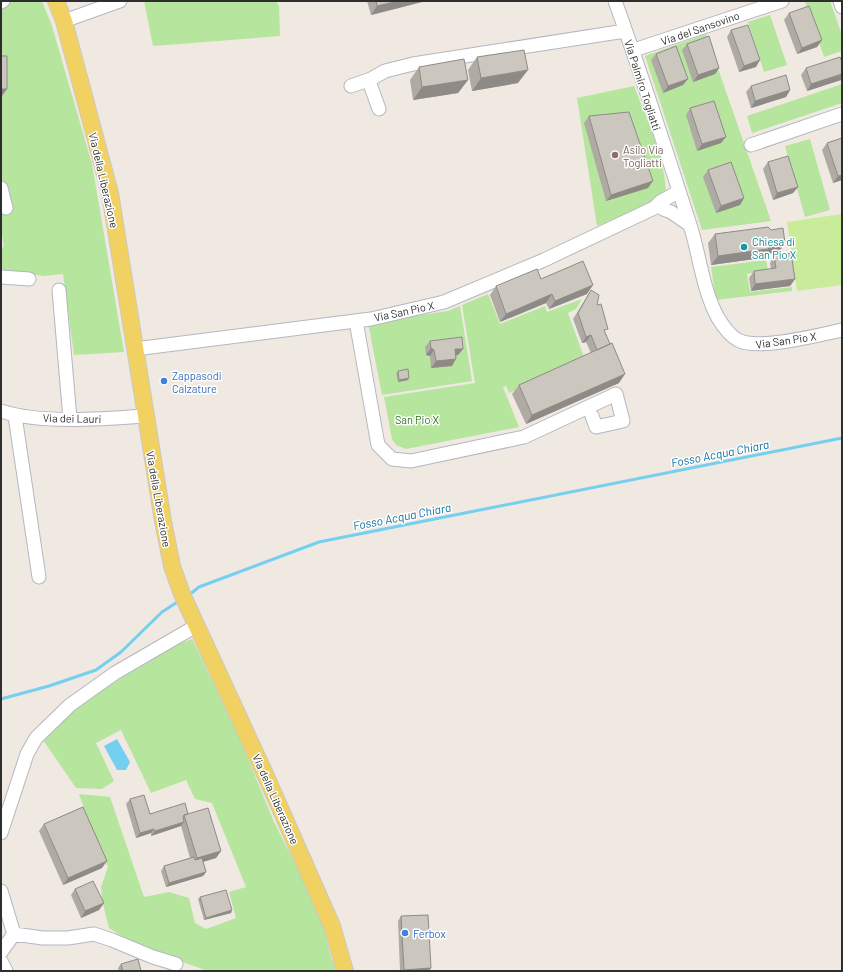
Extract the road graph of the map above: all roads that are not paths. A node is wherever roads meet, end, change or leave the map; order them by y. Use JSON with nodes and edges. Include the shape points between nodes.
{"nodes":[{"id":1,"x":56,"y":1,"type":"edge"},
{"id":2,"x":120,"y":1,"type":"edge"},
{"id":3,"x":615,"y":1,"type":"edge"},
{"id":4,"x":782,"y":1,"type":"edge"},
{"id":5,"x":840,"y":1,"type":"edge"},
{"id":6,"x":764,"y":4,"type":"edge"},
{"id":7,"x":842,"y":7,"type":"edge"},
{"id":8,"x":64,"y":21,"type":"junction"},
{"id":9,"x":625,"y":31,"type":"junction"},
{"id":10,"x":640,"y":48,"type":"dead end"},
{"id":11,"x":371,"y":79,"type":"junction"},
{"id":12,"x":351,"y":86,"type":"dead end"},
{"id":13,"x":379,"y":109,"type":"dead end"},
{"id":14,"x":842,"y":114,"type":"edge"},
{"id":15,"x":752,"y":145,"type":"dead end"},
{"id":16,"x":1,"y":188,"type":"edge"},
{"id":17,"x":680,"y":198,"type":"junction"},
{"id":18,"x":6,"y":208,"type":"dead end"},
{"id":19,"x":659,"y":209,"type":"junction"},
{"id":20,"x":690,"y":225,"type":"junction"},
{"id":21,"x":1,"y":277,"type":"edge"},
{"id":22,"x":29,"y":279,"type":"dead end"},
{"id":23,"x":59,"y":290,"type":"dead end"},
{"id":24,"x":356,"y":321,"type":"junction"},
{"id":25,"x":842,"y":330,"type":"edge"},
{"id":26,"x":135,"y":349,"type":"junction"},
{"id":27,"x":1,"y":411,"type":"edge"},
{"id":28,"x":15,"y":416,"type":"junction"},
{"id":29,"x":144,"y":416,"type":"junction"},
{"id":30,"x":592,"y":416,"type":"dead end"},
{"id":31,"x":70,"y":419,"type":"junction"},
{"id":32,"x":39,"y":577,"type":"dead end"},
{"id":33,"x":196,"y":626,"type":"junction"},
{"id":34,"x":1,"y":833,"type":"edge"},
{"id":35,"x":1,"y":891,"type":"edge"},
{"id":36,"x":12,"y":938,"type":"junction"},
{"id":37,"x":1,"y":952,"type":"edge"},
{"id":38,"x":1,"y":961,"type":"edge"},
{"id":39,"x":176,"y":964,"type":"dead end"},
{"id":40,"x":6,"y":971,"type":"edge"},
{"id":41,"x":345,"y":971,"type":"edge"}],
"edges":[{"from":1,"to":8,"type":"main road","name":"Via della Liberazione"},
{"from":2,"to":8,"type":"street"},
{"from":3,"to":9,"type":"street","name":"Via Palmiro Togliatti"},
{"from":4,"to":6,"type":"street","name":"Via del Sansovino"},
{"from":5,"to":7,"type":"street"},
{"from":6,"to":10,"type":"street","name":"Via del Sansovino"},
{"from":8,"to":26,"type":"main road","name":"Via della Liberazione","via":[[110,193]]},
{"from":9,"to":11,"type":"street","via":[[414,64],[385,71]]},
{"from":9,"to":17,"type":"street","name":"Via Palmiro Togliatti"},
{"from":11,"to":12,"type":"street"},
{"from":11,"to":13,"type":"street","via":[[370,84]]},
{"from":14,"to":15,"type":"street"},
{"from":16,"to":18,"type":"street"},
{"from":17,"to":19,"type":"street","name":"Via San Pio X","via":[[660,202]]},
{"from":17,"to":20,"type":"street","name":"Via San Pio X"},
{"from":19,"to":20,"type":"street","via":[[671,212]]},
{"from":19,"to":24,"type":"street","name":"Via San Pio X","via":[[444,302]]},
{"from":20,"to":25,"type":"street","name":"Via San Pio X","via":[[709,296],[719,319],[737,340],[748,345],[768,344]]},
{"from":21,"to":22,"type":"street"},
{"from":23,"to":31,"type":"street"},
{"from":24,"to":26,"type":"street","name":"Via San Pio X"},
{"from":24,"to":30,"type":"street","via":[[378,445],[392,459],[411,461],[524,437],[616,394],[623,421],[596,427]]},
{"from":26,"to":29,"type":"main road","name":"Via della Liberazione"},
{"from":27,"to":28,"type":"street","name":"Via dei Lauri"},
{"from":28,"to":31,"type":"street","name":"Via dei Lauri"},
{"from":28,"to":32,"type":"street"},
{"from":29,"to":31,"type":"street","name":"Via dei Lauri"},
{"from":29,"to":33,"type":"main road","name":"Via della Liberazione","via":[[172,566]]},
{"from":33,"to":34,"type":"street","via":[[115,673],[70,705],[36,738]]},
{"from":33,"to":41,"type":"main road","name":"Via della Liberazione","via":[[329,919]]},
{"from":35,"to":36,"type":"street"},
{"from":36,"to":37,"type":"street"},
{"from":36,"to":39,"type":"street","via":[[68,938],[94,934]]},
{"from":38,"to":40,"type":"street"}]}
